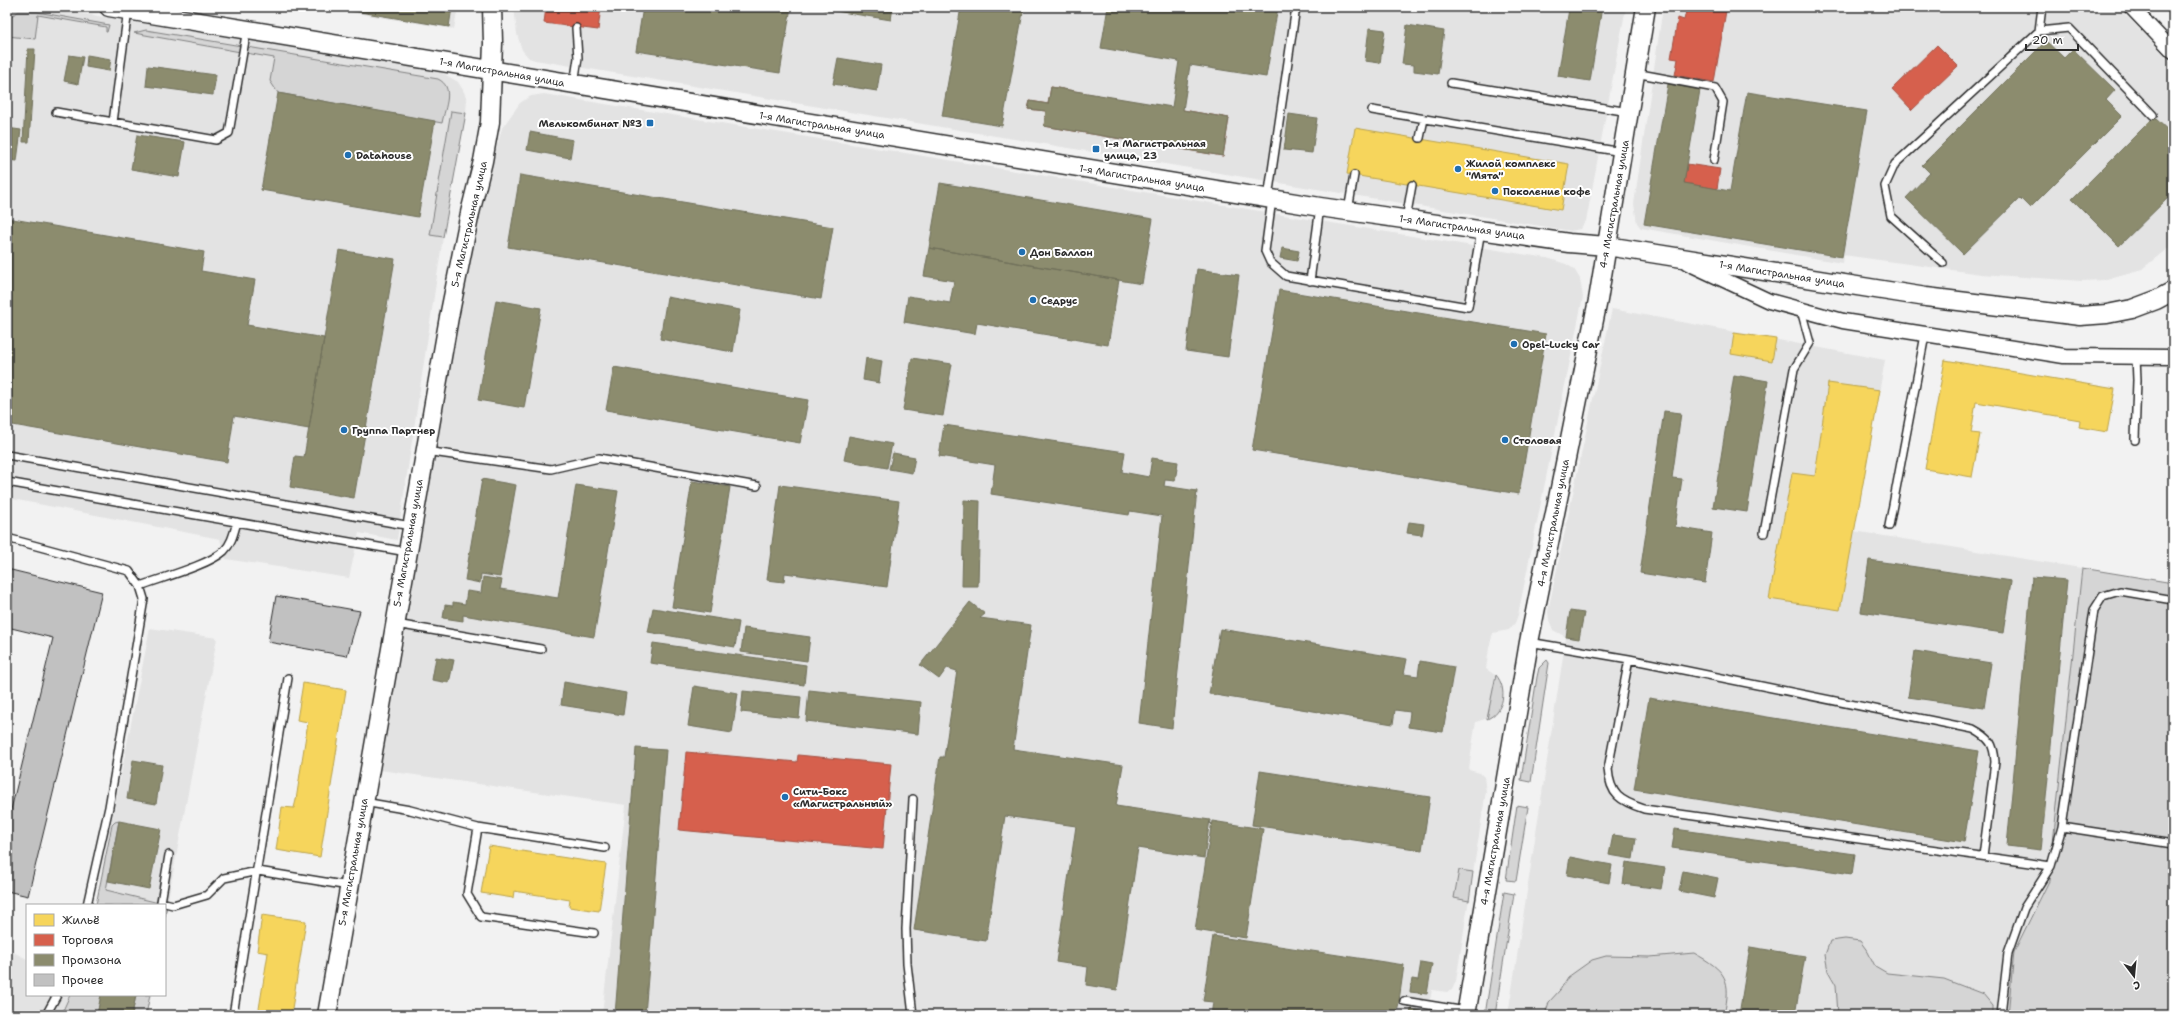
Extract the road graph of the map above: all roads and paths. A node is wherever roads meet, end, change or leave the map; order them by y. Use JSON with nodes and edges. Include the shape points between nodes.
{"nodes":[{"id":1,"x":109,"y":7,"type":"edge"},
{"id":2,"x":492,"y":7,"type":"edge"},
{"id":3,"x":1296,"y":7,"type":"edge"},
{"id":4,"x":1646,"y":7,"type":"edge"},
{"id":5,"x":2042,"y":7,"type":"edge"},
{"id":6,"x":2131,"y":7,"type":"edge"},
{"id":7,"x":128,"y":10,"type":"junction"},
{"id":8,"x":576,"y":28,"type":"dead end"},
{"id":9,"x":247,"y":29,"type":"junction"},
{"id":10,"x":2039,"y":31,"type":"junction"},
{"id":11,"x":2173,"y":51,"type":"edge"},
{"id":12,"x":492,"y":71,"type":"junction"},
{"id":13,"x":1635,"y":73,"type":"junction"},
{"id":14,"x":1452,"y":83,"type":"dead end"},
{"id":15,"x":574,"y":84,"type":"junction"},
{"id":16,"x":1372,"y":110,"type":"dead end"},
{"id":17,"x":56,"y":112,"type":"dead end"},
{"id":18,"x":1629,"y":112,"type":"junction"},
{"id":19,"x":2153,"y":115,"type":"dead end"},
{"id":20,"x":1424,"y":119,"type":"junction"},
{"id":21,"x":114,"y":122,"type":"junction"},
{"id":22,"x":1420,"y":138,"type":"dead end"},
{"id":23,"x":1622,"y":152,"type":"junction"},
{"id":24,"x":1714,"y":160,"type":"dead end"},
{"id":25,"x":1354,"y":175,"type":"dead end"},
{"id":26,"x":1412,"y":185,"type":"dead end"},
{"id":27,"x":1270,"y":199,"type":"junction"},
{"id":28,"x":1320,"y":207,"type":"junction"},
{"id":29,"x":1348,"y":211,"type":"junction"},
{"id":30,"x":1406,"y":219,"type":"junction"},
{"id":31,"x":1481,"y":230,"type":"junction"},
{"id":32,"x":1607,"y":246,"type":"junction"},
{"id":33,"x":1675,"y":257,"type":"junction"},
{"id":34,"x":1943,"y":263,"type":"dead end"},
{"id":35,"x":1310,"y":281,"type":"junction"},
{"id":36,"x":2173,"y":290,"type":"edge"},
{"id":37,"x":1801,"y":310,"type":"junction"},
{"id":38,"x":1925,"y":335,"type":"junction"},
{"id":39,"x":2136,"y":356,"type":"junction"},
{"id":40,"x":2173,"y":357,"type":"edge"},
{"id":41,"x":2135,"y":440,"type":"dead end"},
{"id":42,"x":425,"y":451,"type":"junction"},
{"id":43,"x":7,"y":456,"type":"edge"},
{"id":44,"x":7,"y":482,"type":"edge"},
{"id":45,"x":757,"y":486,"type":"dead end"},
{"id":46,"x":237,"y":522,"type":"junction"},
{"id":47,"x":411,"y":526,"type":"junction"},
{"id":48,"x":1889,"y":526,"type":"dead end"},
{"id":49,"x":1764,"y":533,"type":"dead end"},
{"id":50,"x":7,"y":538,"type":"edge"},
{"id":51,"x":407,"y":552,"type":"junction"},
{"id":52,"x":140,"y":586,"type":"junction"},
{"id":53,"x":2173,"y":600,"type":"edge"},
{"id":54,"x":394,"y":624,"type":"junction"},
{"id":55,"x":1529,"y":642,"type":"junction"},
{"id":56,"x":541,"y":649,"type":"dead end"},
{"id":57,"x":1629,"y":659,"type":"junction"},
{"id":58,"x":288,"y":678,"type":"dead end"},
{"id":59,"x":912,"y":799,"type":"dead end"},
{"id":60,"x":364,"y":802,"type":"junction"},
{"id":61,"x":2062,"y":827,"type":"junction"},
{"id":62,"x":478,"y":828,"type":"junction"},
{"id":63,"x":2173,"y":844,"type":"edge"},
{"id":64,"x":605,"y":848,"type":"dead end"},
{"id":65,"x":170,"y":855,"type":"dead end"},
{"id":66,"x":1983,"y":856,"type":"junction"},
{"id":67,"x":2051,"y":866,"type":"junction"},
{"id":68,"x":258,"y":872,"type":"junction"},
{"id":69,"x":349,"y":886,"type":"junction"},
{"id":70,"x":88,"y":904,"type":"edge"},
{"id":71,"x":594,"y":933,"type":"dead end"},
{"id":72,"x":56,"y":996,"type":"edge"},
{"id":73,"x":1404,"y":1001,"type":"dead end"},
{"id":74,"x":1466,"y":1013,"type":"edge"},
{"id":75,"x":46,"y":1015,"type":"edge"},
{"id":76,"x":233,"y":1015,"type":"edge"},
{"id":77,"x":327,"y":1015,"type":"edge"},
{"id":78,"x":913,"y":1015,"type":"edge"},
{"id":79,"x":2001,"y":1015,"type":"edge"}],
"edges":[{"from":1,"to":7,"type":"street","name":"1-я Магистральная улица"},
{"from":2,"to":12,"type":"street","name":"5-я Магистральная улица"},
{"from":3,"to":27,"type":"lane"},
{"from":4,"to":13,"type":"street","name":"4-я Магистральная улица"},
{"from":5,"to":10,"type":"lane"},
{"from":6,"to":11,"type":"street"},
{"from":7,"to":9,"type":"street","name":"1-я Магистральная улица"},
{"from":7,"to":21,"type":"lane"},
{"from":8,"to":15,"type":"lane","via":[[578,58]]},
{"from":9,"to":12,"type":"street","name":"1-я Магистральная улица"},
{"from":9,"to":21,"type":"lane","via":[[229,133],[216,140]]},
{"from":10,"to":19,"type":"lane","via":[[2069,28]]},
{"from":10,"to":34,"type":"lane","via":[[1895,164],[1885,186],[1892,216]]},
{"from":12,"to":15,"type":"street","name":"1-я Магистральная улица"},
{"from":12,"to":42,"type":"street","name":"5-я Магистральная улица","via":[[490,122],[448,317]]},
{"from":13,"to":18,"type":"street","name":"4-я Магистральная улица"},
{"from":13,"to":24,"type":"lane","via":[[1715,88],[1723,102]]},
{"from":14,"to":18,"type":"lane"},
{"from":15,"to":27,"type":"street","name":"1-я Магистральная улица"},
{"from":16,"to":20,"type":"lane"},
{"from":17,"to":21,"type":"lane"},
{"from":18,"to":23,"type":"street","name":"4-я Магистральная улица"},
{"from":20,"to":22,"type":"lane"},
{"from":20,"to":23,"type":"lane"},
{"from":23,"to":32,"type":"street","name":"4-я Магистральная улица"},
{"from":25,"to":29,"type":"lane"},
{"from":26,"to":30,"type":"lane"},
{"from":27,"to":28,"type":"street","name":"1-я Магистральная улица"},
{"from":27,"to":35,"type":"lane","via":[[1265,251],[1270,262],[1286,276]]},
{"from":28,"to":29,"type":"street","name":"1-я Магистральная улица"},
{"from":28,"to":35,"type":"lane"},
{"from":29,"to":30,"type":"street","name":"1-я Магистральная улица"},
{"from":30,"to":31,"type":"street","name":"1-я Магистральная улица"},
{"from":31,"to":32,"type":"street","name":"1-я Магистральная улица"},
{"from":31,"to":35,"type":"lane","via":[[1468,307]]},
{"from":32,"to":33,"type":"street","name":"1-я Магистральная улица"},
{"from":32,"to":55,"type":"street","name":"4-я Магистральная улица"},
{"from":33,"to":36,"type":"street","name":"1-я Магистральная улица","via":[[1926,297],[2080,316],[2132,309]]},
{"from":33,"to":37,"type":"street","via":[[1768,301]]},
{"from":37,"to":38,"type":"street","via":[[1843,321]]},
{"from":37,"to":49,"type":"lane","via":[[1810,343],[1794,368]]},
{"from":38,"to":39,"type":"street","via":[[2064,356]]},
{"from":38,"to":48,"type":"lane"},
{"from":39,"to":40,"type":"street"},
{"from":39,"to":41,"type":"lane"},
{"from":42,"to":45,"type":"lane","via":[[551,469],[599,458]]},
{"from":42,"to":47,"type":"street","name":"5-я Магистральная улица"},
{"from":43,"to":47,"type":"lane"},
{"from":44,"to":46,"type":"lane"},
{"from":46,"to":51,"type":"lane"},
{"from":46,"to":52,"type":"lane","via":[[224,551],[195,566]]},
{"from":47,"to":51,"type":"street","name":"5-я Магистральная улица"},
{"from":50,"to":52,"type":"lane","via":[[130,571]]},
{"from":51,"to":54,"type":"street","name":"5-я Магистральная улица"},
{"from":52,"to":70,"type":"lane","via":[[144,599],[109,807]]},
{"from":53,"to":61,"type":"lane","via":[[2120,592],[2103,596],[2094,610]]},
{"from":54,"to":56,"type":"lane"},
{"from":54,"to":60,"type":"street","name":"5-я Магистральная улица"},
{"from":55,"to":57,"type":"lane"},
{"from":55,"to":74,"type":"street","name":"4-я Магистральная улица"},
{"from":57,"to":66,"type":"lane","via":[[1973,729],[1986,736],[1994,749],[1995,762]]},
{"from":57,"to":66,"type":"lane","via":[[1608,768],[1609,782],[1616,795],[1628,804],[1644,809]]},
{"from":58,"to":68,"type":"lane"},
{"from":59,"to":78,"type":"lane","via":[[906,929]]},
{"from":60,"to":62,"type":"lane","via":[[410,810]]},
{"from":60,"to":69,"type":"street","name":"5-я Магистральная улица"},
{"from":61,"to":63,"type":"lane"},
{"from":61,"to":67,"type":"lane"},
{"from":62,"to":64,"type":"lane"},
{"from":62,"to":71,"type":"lane","via":[[467,894],[481,917]]},
{"from":65,"to":68,"type":"lane","via":[[161,902],[173,905],[207,895],[224,878]]},
{"from":66,"to":67,"type":"lane"},
{"from":67,"to":79,"type":"lane","via":[[2024,908],[2008,953]]},
{"from":68,"to":69,"type":"lane"},
{"from":68,"to":76,"type":"lane"},
{"from":69,"to":77,"type":"street","name":"5-я Магистральная улица"},
{"from":72,"to":75,"type":"lane"},
{"from":73,"to":74,"type":"lane"}]}
